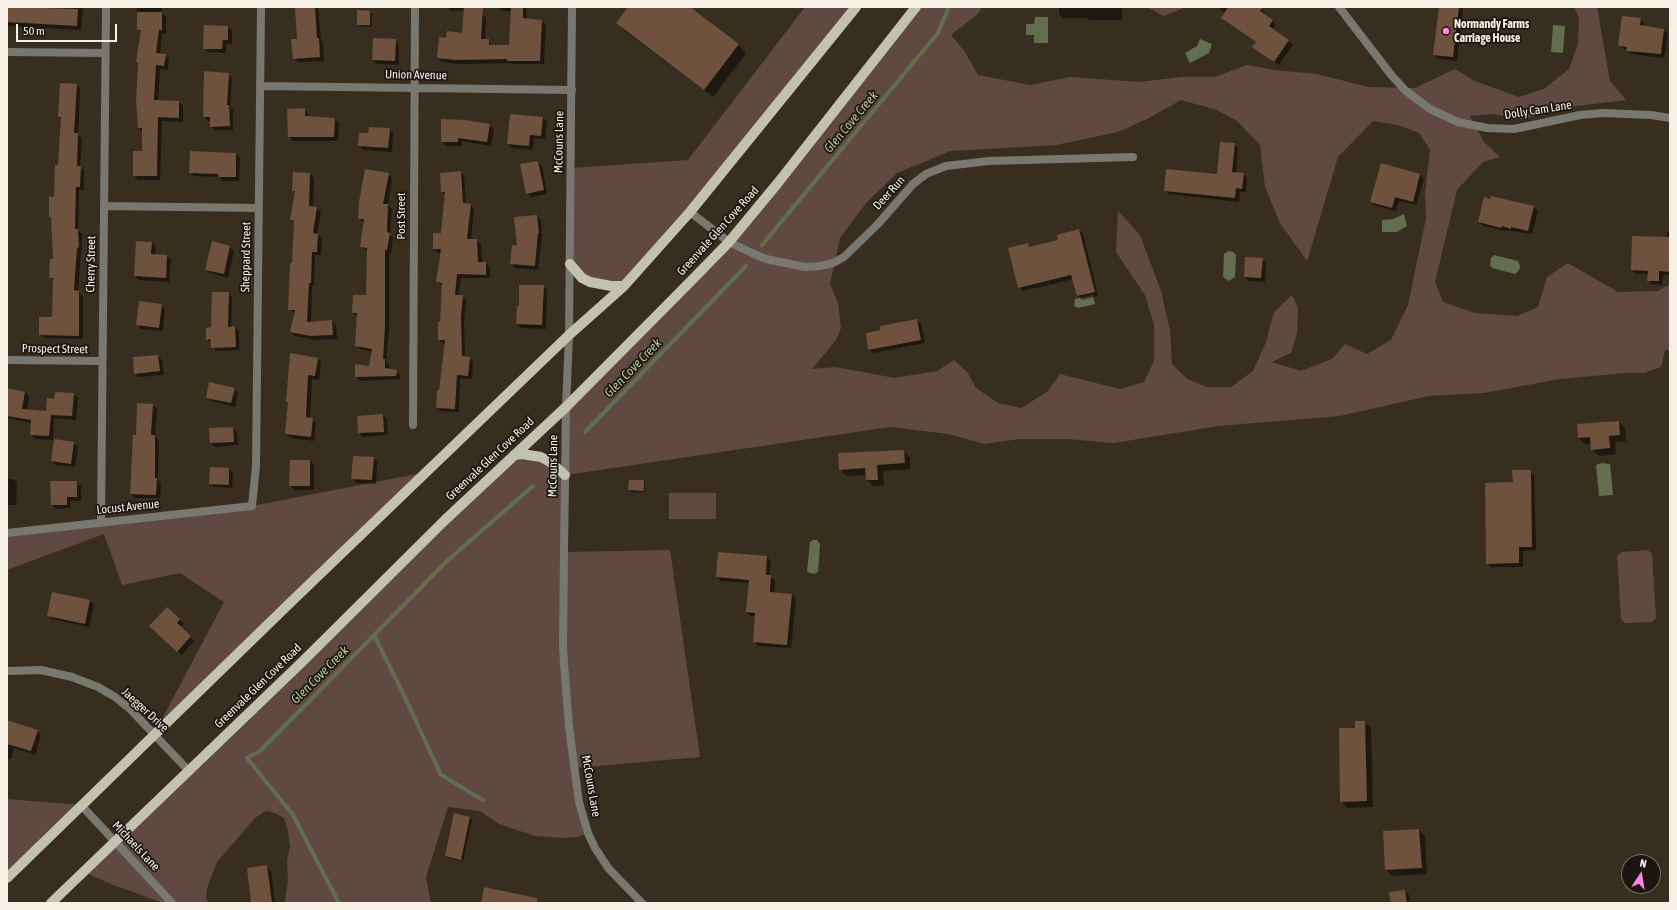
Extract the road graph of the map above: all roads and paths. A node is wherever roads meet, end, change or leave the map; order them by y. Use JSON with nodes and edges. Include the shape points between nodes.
{"nodes":[{"id":1,"x":106,"y":7,"type":"edge"},
{"id":2,"x":261,"y":7,"type":"edge"},
{"id":3,"x":415,"y":7,"type":"edge"},
{"id":4,"x":572,"y":7,"type":"edge"},
{"id":5,"x":856,"y":7,"type":"edge"},
{"id":6,"x":916,"y":7,"type":"edge"},
{"id":7,"x":1339,"y":7,"type":"edge"},
{"id":8,"x":7,"y":52,"type":"edge"},
{"id":9,"x":105,"y":53,"type":"junction"},
{"id":10,"x":260,"y":86,"type":"junction"},
{"id":11,"x":414,"y":87,"type":"junction"},
{"id":12,"x":572,"y":90,"type":"junction"},
{"id":13,"x":1670,"y":118,"type":"edge"},
{"id":14,"x":1133,"y":157,"type":"dead end"},
{"id":15,"x":104,"y":206,"type":"junction"},
{"id":16,"x":259,"y":208,"type":"junction"},
{"id":17,"x":690,"y":212,"type":"junction"},
{"id":18,"x":729,"y":242,"type":"junction"},
{"id":19,"x":570,"y":264,"type":"junction"},
{"id":20,"x":624,"y":286,"type":"junction"},
{"id":21,"x":569,"y":336,"type":"junction"},
{"id":22,"x":7,"y":360,"type":"edge"},
{"id":23,"x":102,"y":361,"type":"junction"},
{"id":24,"x":566,"y":407,"type":"junction"},
{"id":25,"x":413,"y":425,"type":"dead end"},
{"id":26,"x":514,"y":455,"type":"junction"},
{"id":27,"x":565,"y":475,"type":"junction"},
{"id":28,"x":252,"y":506,"type":"joint"},
{"id":29,"x":101,"y":522,"type":"junction"},
{"id":30,"x":7,"y":533,"type":"edge"},
{"id":31,"x":7,"y":671,"type":"edge"},
{"id":32,"x":154,"y":734,"type":"junction"},
{"id":33,"x":188,"y":770,"type":"junction"},
{"id":34,"x":81,"y":805,"type":"junction"},
{"id":35,"x":115,"y":842,"type":"junction"},
{"id":36,"x":7,"y":878,"type":"edge"},
{"id":37,"x":51,"y":903,"type":"edge"},
{"id":38,"x":172,"y":903,"type":"edge"},
{"id":39,"x":642,"y":903,"type":"edge"}],
"edges":[{"from":1,"to":9,"type":"street","name":"Cherry Street"},
{"from":2,"to":10,"type":"street","name":"Sheppard Street"},
{"from":3,"to":11,"type":"street","name":"Post Street"},
{"from":4,"to":12,"type":"street","name":"McCouns Lane"},
{"from":5,"to":17,"type":"main road"},
{"from":6,"to":18,"type":"main road","name":"Greenvale Glen Cove Road"},
{"from":7,"to":13,"type":"street","name":"Dolly Cam Lane","via":[[1406,91],[1430,109],[1458,122],[1487,128],[1514,129],[1603,112]]},
{"from":8,"to":9,"type":"street"},
{"from":9,"to":15,"type":"street","name":"Cherry Street"},
{"from":10,"to":11,"type":"street","name":"Union Avenue"},
{"from":10,"to":16,"type":"street","name":"Sheppard Street"},
{"from":11,"to":12,"type":"street","name":"Union Avenue"},
{"from":11,"to":25,"type":"street","name":"Post Street"},
{"from":12,"to":19,"type":"street","name":"McCouns Lane"},
{"from":14,"to":18,"type":"street","name":"Deer Run","via":[[989,161],[946,166],[926,174],[914,184],[844,257],[820,266],[805,267],[766,259]]},
{"from":15,"to":16,"type":"street"},
{"from":15,"to":23,"type":"street","name":"Cherry Street"},
{"from":16,"to":28,"type":"street","name":"Sheppard Street","via":[[256,466]]},
{"from":17,"to":18,"type":"street","name":"Deer Run"},
{"from":17,"to":20,"type":"main road"},
{"from":18,"to":24,"type":"main road","name":"Greenvale Glen Cove Road"},
{"from":19,"to":20,"type":"main road","via":[[582,278],[590,282]]},
{"from":19,"to":21,"type":"street","name":"McCouns Lane"},
{"from":20,"to":21,"type":"main road"},
{"from":21,"to":24,"type":"street","name":"McCouns Lane"},
{"from":21,"to":32,"type":"main road"},
{"from":22,"to":23,"type":"street","name":"Prospect Street"},
{"from":23,"to":29,"type":"street","name":"Cherry Street"},
{"from":24,"to":26,"type":"main road","name":"Greenvale Glen Cove Road"},
{"from":24,"to":27,"type":"street","name":"McCouns Lane"},
{"from":26,"to":27,"type":"main road","via":[[541,457]]},
{"from":26,"to":33,"type":"main road","name":"Greenvale Glen Cove Road"},
{"from":27,"to":39,"type":"street","name":"McCouns Lane","via":[[563,646],[569,727],[579,802],[595,848],[610,869]]},
{"from":28,"to":29,"type":"street","name":"Locust Avenue"},
{"from":29,"to":30,"type":"street","name":"Locust Avenue"},
{"from":31,"to":32,"type":"street","name":"Jaegger Drive","via":[[41,670],[72,677],[98,687],[130,709]]},
{"from":32,"to":33,"type":"street","name":"Jaegger Drive"},
{"from":32,"to":34,"type":"main road"},
{"from":33,"to":35,"type":"main road","name":"Greenvale Glen Cove Road"},
{"from":34,"to":35,"type":"street","name":"Michaels Lane"},
{"from":34,"to":36,"type":"main road"},
{"from":35,"to":37,"type":"main road","name":"Greenvale Glen Cove Road"},
{"from":35,"to":38,"type":"street","name":"Michaels Lane"}]}
